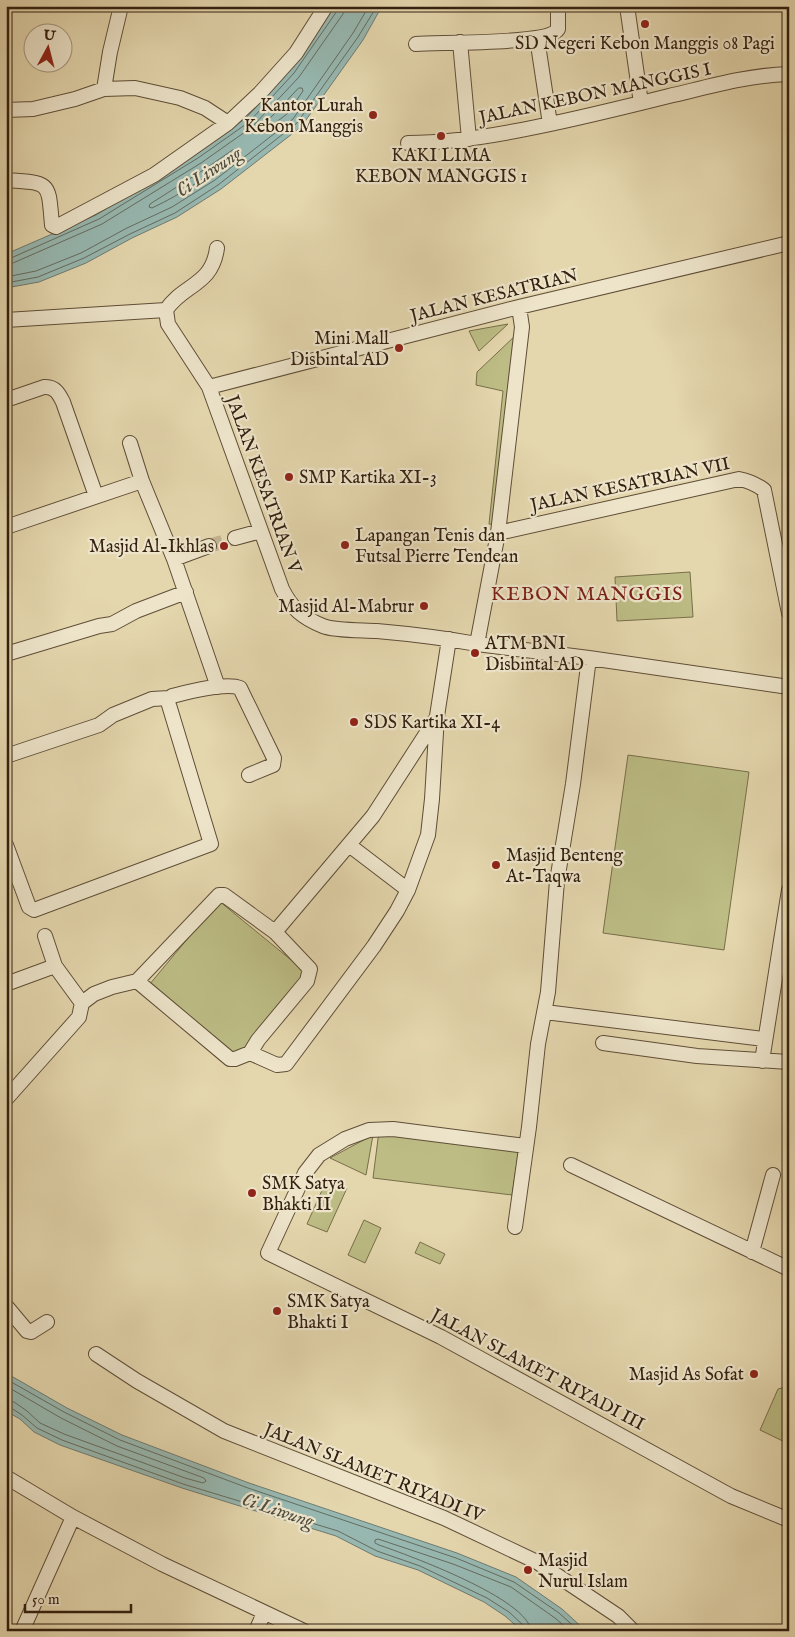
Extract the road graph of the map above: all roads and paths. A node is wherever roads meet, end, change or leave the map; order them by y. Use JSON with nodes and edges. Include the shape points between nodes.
{"nodes":[{"id":1,"x":121,"y":6,"type":"edge"},
{"id":2,"x":326,"y":6,"type":"edge"},
{"id":3,"x":558,"y":6,"type":"edge"},
{"id":4,"x":627,"y":6,"type":"edge"},
{"id":5,"x":537,"y":38,"type":"junction"},
{"id":6,"x":460,"y":42,"type":"junction"},
{"id":7,"x":416,"y":44,"type":"dead end"},
{"id":8,"x":789,"y":74,"type":"edge"},
{"id":9,"x":104,"y":89,"type":"junction"},
{"id":10,"x":642,"y":103,"type":"junction"},
{"id":11,"x":6,"y":110,"type":"edge"},
{"id":12,"x":228,"y":124,"type":"junction"},
{"id":13,"x":550,"y":124,"type":"junction"},
{"id":14,"x":469,"y":139,"type":"junction"},
{"id":15,"x":408,"y":143,"type":"dead end"},
{"id":16,"x":6,"y":180,"type":"edge"},
{"id":17,"x":789,"y":243,"type":"edge"},
{"id":18,"x":217,"y":248,"type":"dead end"},
{"id":19,"x":519,"y":307,"type":"junction"},
{"id":20,"x":166,"y":310,"type":"junction"},
{"id":21,"x":6,"y":320,"type":"edge"},
{"id":22,"x":208,"y":387,"type":"junction"},
{"id":23,"x":6,"y":400,"type":"edge"},
{"id":24,"x":130,"y":443,"type":"dead end"},
{"id":25,"x":142,"y":481,"type":"junction"},
{"id":26,"x":96,"y":496,"type":"junction"},
{"id":27,"x":6,"y":527,"type":"edge"},
{"id":28,"x":261,"y":530,"type":"junction"},
{"id":29,"x":498,"y":533,"type":"junction"},
{"id":30,"x":235,"y":538,"type":"tunnel mouth"},
{"id":31,"x":209,"y":546,"type":"tunnel mouth"},
{"id":32,"x":174,"y":559,"type":"junction"},
{"id":33,"x":186,"y":592,"type":"junction"},
{"id":34,"x":789,"y":613,"type":"edge"},
{"id":35,"x":449,"y":639,"type":"junction"},
{"id":36,"x":477,"y":644,"type":"junction"},
{"id":37,"x":6,"y":654,"type":"edge"},
{"id":38,"x":589,"y":658,"type":"junction"},
{"id":39,"x":218,"y":687,"type":"junction"},
{"id":40,"x":789,"y":687,"type":"edge"},
{"id":41,"x":169,"y":698,"type":"junction"},
{"id":42,"x":437,"y":716,"type":"junction"},
{"id":43,"x":6,"y":756,"type":"edge"},
{"id":44,"x":248,"y":775,"type":"dead end"},
{"id":45,"x":6,"y":845,"type":"edge"},
{"id":46,"x":348,"y":845,"type":"junction"},
{"id":47,"x":408,"y":890,"type":"junction"},
{"id":48,"x":789,"y":890,"type":"edge"},
{"id":49,"x":275,"y":932,"type":"junction"},
{"id":50,"x":45,"y":936,"type":"dead end"},
{"id":51,"x":55,"y":966,"type":"junction"},
{"id":52,"x":137,"y":981,"type":"junction"},
{"id":53,"x":6,"y":984,"type":"edge"},
{"id":54,"x":82,"y":1003,"type":"junction"},
{"id":55,"x":545,"y":1012,"type":"junction"},
{"id":56,"x":764,"y":1039,"type":"junction"},
{"id":57,"x":603,"y":1043,"type":"dead end"},
{"id":58,"x":250,"y":1053,"type":"junction"},
{"id":59,"x":762,"y":1061,"type":"junction"},
{"id":60,"x":789,"y":1062,"type":"edge"},
{"id":61,"x":6,"y":1099,"type":"edge"},
{"id":62,"x":526,"y":1146,"type":"junction"},
{"id":63,"x":571,"y":1165,"type":"dead end"},
{"id":64,"x":773,"y":1174,"type":"dead end"},
{"id":65,"x":515,"y":1227,"type":"dead end"},
{"id":66,"x":752,"y":1252,"type":"junction"},
{"id":67,"x":789,"y":1269,"type":"edge"},
{"id":68,"x":6,"y":1306,"type":"edge"},
{"id":69,"x":47,"y":1322,"type":"dead end"},
{"id":70,"x":96,"y":1354,"type":"dead end"},
{"id":71,"x":6,"y":1476,"type":"edge"},
{"id":72,"x":73,"y":1517,"type":"junction"},
{"id":73,"x":789,"y":1520,"type":"edge"},
{"id":74,"x":264,"y":1613,"type":"junction"},
{"id":75,"x":22,"y":1631,"type":"edge"},
{"id":76,"x":256,"y":1631,"type":"edge"},
{"id":77,"x":304,"y":1631,"type":"edge"},
{"id":78,"x":633,"y":1631,"type":"edge"}],
"edges":[{"from":1,"to":9,"type":"street"},
{"from":2,"to":12,"type":"street","via":[[296,53]]},
{"from":3,"to":5,"type":"street","via":[[556,32]]},
{"from":4,"to":10,"type":"street"},
{"from":5,"to":6,"type":"street"},
{"from":5,"to":13,"type":"street"},
{"from":6,"to":7,"type":"street"},
{"from":6,"to":14,"type":"street"},
{"from":8,"to":10,"type":"street","name":"JALAN KEBON MANGGIS I","via":[[712,86]]},
{"from":9,"to":11,"type":"street","via":[[33,109]]},
{"from":9,"to":12,"type":"street","via":[[135,88],[180,98],[205,108]]},
{"from":10,"to":13,"type":"street","name":"JALAN KEBON MANGGIS I"},
{"from":12,"to":16,"type":"street","via":[[154,175],[56,227],[52,226],[46,187],[39,183]]},
{"from":13,"to":14,"type":"street","name":"JALAN KEBON MANGGIS I"},
{"from":14,"to":15,"type":"street","name":"JALAN KEBON MANGGIS I"},
{"from":17,"to":19,"type":"street","name":"JALAN KESATRIAN"},
{"from":18,"to":20,"type":"street","via":[[212,268]]},
{"from":19,"to":22,"type":"street","name":"JALAN KESATRIAN"},
{"from":19,"to":29,"type":"street","via":[[522,327]]},
{"from":20,"to":21,"type":"street"},
{"from":20,"to":22,"type":"street","name":"JALAN KESATRIAN V","via":[[168,324]]},
{"from":22,"to":28,"type":"street","name":"JALAN KESATRIAN V"},
{"from":23,"to":26,"type":"street","via":[[44,387],[56,390]]},
{"from":24,"to":25,"type":"street"},
{"from":25,"to":26,"type":"street"},
{"from":25,"to":32,"type":"street"},
{"from":26,"to":27,"type":"street"},
{"from":28,"to":30,"type":"street"},
{"from":28,"to":35,"type":"street","name":"JALAN KESATRIAN V","via":[[289,604],[305,618],[326,627]]},
{"from":29,"to":34,"type":"street","name":"JALAN KESATRIAN VII","via":[[739,479],[748,481],[764,490]]},
{"from":29,"to":36,"type":"street"},
{"from":31,"to":32,"type":"street"},
{"from":32,"to":33,"type":"street"},
{"from":33,"to":37,"type":"street","via":[[112,624]]},
{"from":33,"to":39,"type":"street"},
{"from":35,"to":36,"type":"street","name":"JALAN KESATRIAN V"},
{"from":35,"to":42,"type":"street"},
{"from":36,"to":38,"type":"street","name":"JALAN KESATRIAN V"},
{"from":38,"to":40,"type":"street","name":"JALAN KESATRIAN V"},
{"from":38,"to":55,"type":"street","via":[[557,881]]},
{"from":39,"to":41,"type":"street"},
{"from":39,"to":44,"type":"street","via":[[240,688],[274,758],[270,767]]},
{"from":41,"to":43,"type":"street","via":[[152,699],[113,715],[99,725]]},
{"from":41,"to":45,"type":"street","via":[[211,844],[34,910],[29,907]]},
{"from":42,"to":46,"type":"street","via":[[373,816]]},
{"from":42,"to":47,"type":"street","via":[[428,835]]},
{"from":46,"to":47,"type":"street"},
{"from":46,"to":49,"type":"street"},
{"from":47,"to":58,"type":"street","via":[[374,946],[286,1064],[277,1065]]},
{"from":48,"to":56,"type":"street"},
{"from":49,"to":52,"type":"street","via":[[224,894],[219,895]]},
{"from":49,"to":58,"type":"street","via":[[310,969],[310,975]]},
{"from":50,"to":51,"type":"street"},
{"from":51,"to":53,"type":"street"},
{"from":51,"to":54,"type":"street"},
{"from":52,"to":54,"type":"street","via":[[94,994]]},
{"from":52,"to":58,"type":"street","via":[[230,1059]]},
{"from":54,"to":61,"type":"street","via":[[79,1017]]},
{"from":55,"to":56,"type":"street"},
{"from":55,"to":62,"type":"street"},
{"from":56,"to":59,"type":"street"},
{"from":57,"to":59,"type":"street"},
{"from":59,"to":60,"type":"street"},
{"from":62,"to":65,"type":"street"},
{"from":62,"to":73,"type":"street","name":"JALAN SLAMET RIYADI III","via":[[393,1130],[369,1130],[345,1139],[318,1155],[305,1173],[268,1253],[441,1337],[731,1496]]},
{"from":63,"to":66,"type":"street"},
{"from":64,"to":66,"type":"street"},
{"from":66,"to":67,"type":"street"},
{"from":68,"to":69,"type":"street","via":[[27,1331],[36,1330]]},
{"from":70,"to":78,"type":"street","name":"JALAN SLAMET RIYADI IV","via":[[224,1431],[444,1518],[537,1562],[618,1616]]},
{"from":71,"to":72,"type":"street"},
{"from":72,"to":74,"type":"street"},
{"from":72,"to":75,"type":"street"},
{"from":74,"to":76,"type":"street"},
{"from":74,"to":77,"type":"street"}]}
